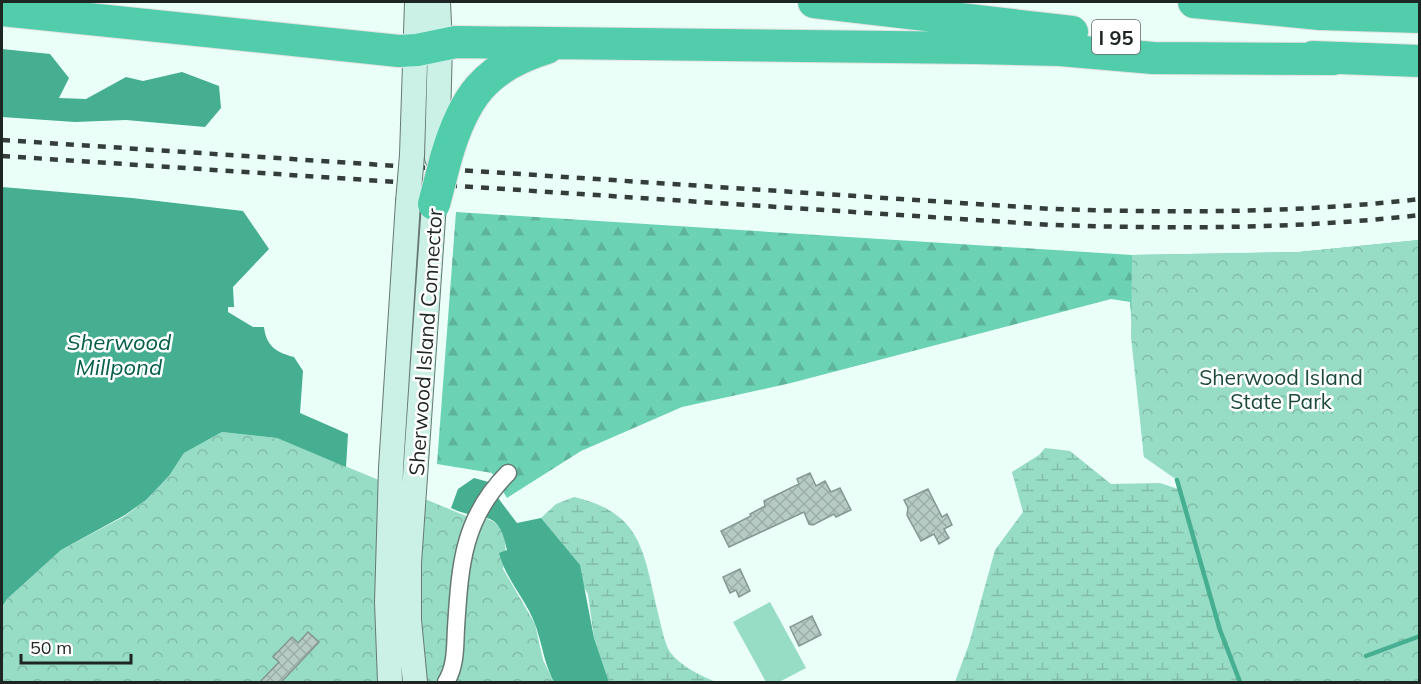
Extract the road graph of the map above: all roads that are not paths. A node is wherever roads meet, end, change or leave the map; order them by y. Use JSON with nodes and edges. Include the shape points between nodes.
{"nodes":[{"id":1,"x":814,"y":2,"type":"edge"},
{"id":2,"x":1194,"y":2,"type":"edge"},
{"id":3,"x":1244,"y":2,"type":"edge"},
{"id":4,"x":428,"y":5,"type":"edge"},
{"id":5,"x":2,"y":10,"type":"edge"},
{"id":6,"x":1320,"y":14,"type":"junction"},
{"id":7,"x":1419,"y":17,"type":"edge"},
{"id":8,"x":562,"y":44,"type":"junction"},
{"id":9,"x":428,"y":48,"type":"junction"},
{"id":10,"x":1333,"y":59,"type":"junction"},
{"id":11,"x":1419,"y":61,"type":"edge"},
{"id":12,"x":441,"y":158,"type":"junction"},
{"id":13,"x":421,"y":203,"type":"junction"},
{"id":14,"x":508,"y":474,"type":"dead end"},
{"id":15,"x":390,"y":682,"type":"edge"},
{"id":16,"x":415,"y":682,"type":"edge"},
{"id":17,"x":446,"y":682,"type":"edge"}],
"edges":[{"from":1,"to":10,"type":"highway","number":"I 95"},
{"from":2,"to":6,"type":"highway"},
{"from":3,"to":6,"type":"highway"},
{"from":4,"to":9,"type":"street","name":"Sherwood Island Connector"},
{"from":5,"to":9,"type":"highway","via":[[364,48]]},
{"from":6,"to":7,"type":"highway"},
{"from":8,"to":9,"type":"highway","via":[[456,42]]},
{"from":8,"to":10,"type":"highway","via":[[973,48],[1153,58]]},
{"from":8,"to":12,"type":"highway","via":[[514,61],[479,88],[462,110]]},
{"from":9,"to":12,"type":"street","name":"Sherwood Island Connector"},
{"from":9,"to":13,"type":"street","name":"Sherwood Island Connector","bridge":true,"via":[[412,155]]},
{"from":10,"to":11,"type":"highway","number":"I 95"},
{"from":12,"to":13,"type":"highway","bridge":true},
{"from":13,"to":15,"type":"street","name":"Sherwood Island Connector","via":[[392,458],[387,602]]},
{"from":13,"to":16,"type":"street","name":"Sherwood Island Connector","via":[[409,563]]},
{"from":14,"to":17,"type":"street","via":[[476,518],[463,549],[454,658]]}]}
